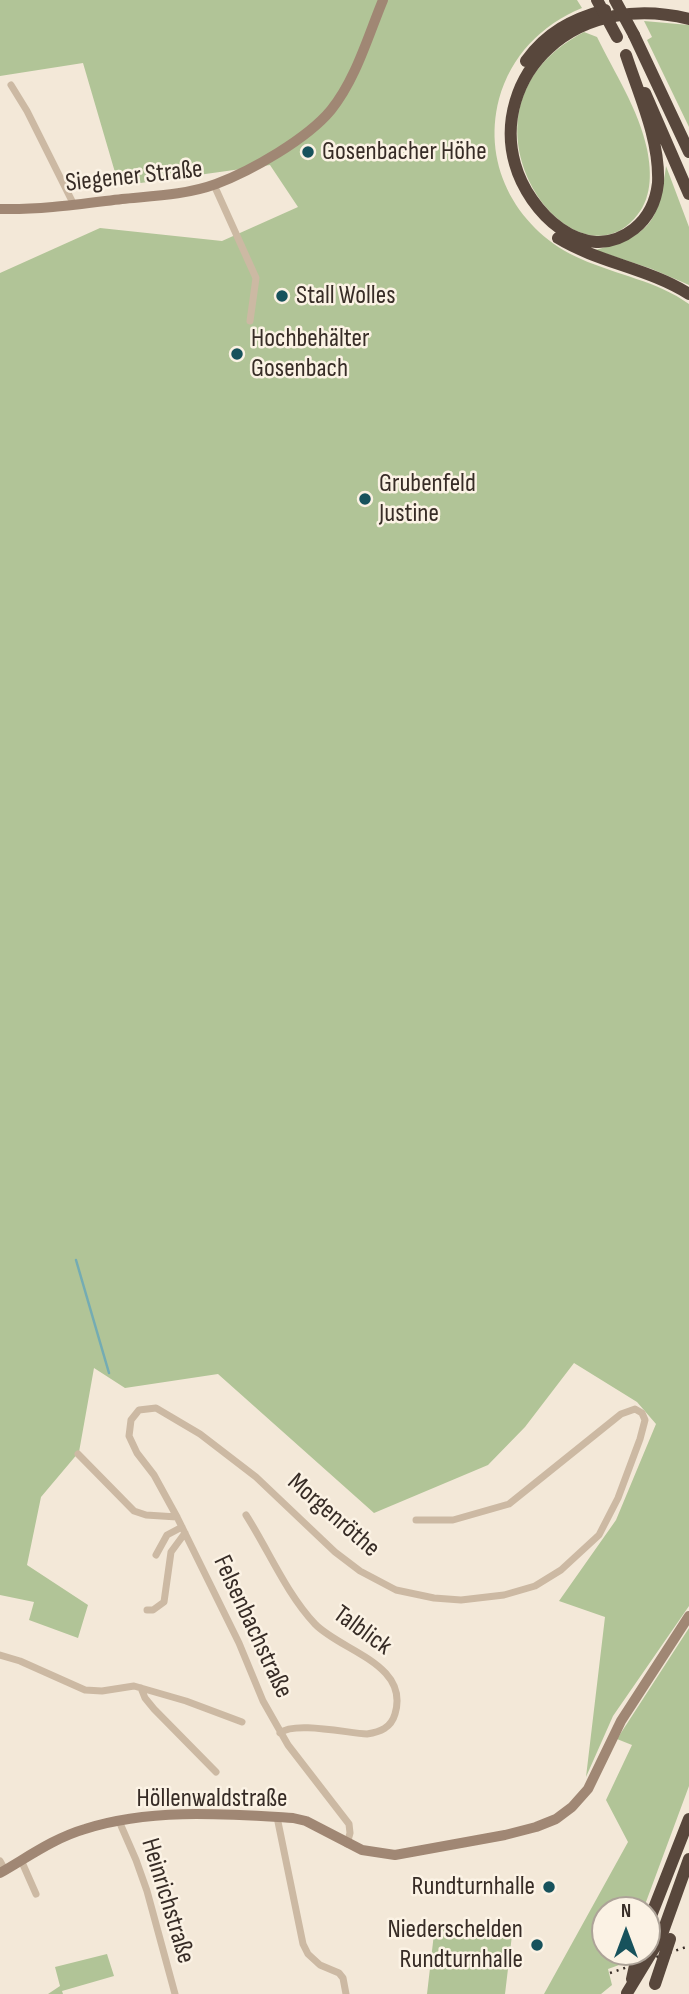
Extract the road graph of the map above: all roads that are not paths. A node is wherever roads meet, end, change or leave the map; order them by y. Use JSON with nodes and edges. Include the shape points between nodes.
{"nodes":[{"id":1,"x":383,"y":0,"type":"edge"},
{"id":2,"x":597,"y":0,"type":"edge"},
{"id":3,"x":615,"y":0,"type":"edge"},
{"id":4,"x":689,"y":10,"type":"edge"},
{"id":5,"x":689,"y":19,"type":"edge"},
{"id":6,"x":626,"y":55,"type":"junction"},
{"id":7,"x":11,"y":85,"type":"dead end"},
{"id":8,"x":689,"y":152,"type":"edge"},
{"id":9,"x":214,"y":185,"type":"junction"},
{"id":10,"x":689,"y":194,"type":"edge"},
{"id":11,"x":74,"y":205,"type":"junction"},
{"id":12,"x":0,"y":209,"type":"edge"},
{"id":13,"x":689,"y":294,"type":"edge"},
{"id":14,"x":250,"y":321,"type":"dead end"},
{"id":15,"x":131,"y":1420,"type":"joint"},
{"id":16,"x":78,"y":1454,"type":"dead end"},
{"id":17,"x":246,"y":1515,"type":"dead end"},
{"id":18,"x":177,"y":1517,"type":"junction"},
{"id":19,"x":416,"y":1520,"type":"dead end"},
{"id":20,"x":183,"y":1530,"type":"junction"},
{"id":21,"x":156,"y":1555,"type":"dead end"},
{"id":22,"x":146,"y":1610,"type":"dead end"},
{"id":23,"x":689,"y":1616,"type":"edge"},
{"id":24,"x":0,"y":1655,"type":"edge"},
{"id":25,"x":141,"y":1688,"type":"junction"},
{"id":26,"x":242,"y":1722,"type":"dead end"},
{"id":27,"x":280,"y":1733,"type":"junction"},
{"id":28,"x":216,"y":1772,"type":"dead end"},
{"id":29,"x":277,"y":1817,"type":"junction"},
{"id":30,"x":689,"y":1819,"type":"edge"},
{"id":31,"x":119,"y":1821,"type":"junction"},
{"id":32,"x":346,"y":1844,"type":"junction"},
{"id":33,"x":689,"y":1859,"type":"edge"},
{"id":34,"x":21,"y":1860,"type":"junction"},
{"id":35,"x":2,"y":1868,"type":"edge"},
{"id":36,"x":689,"y":1878,"type":"edge"},
{"id":37,"x":689,"y":1884,"type":"edge"},
{"id":38,"x":36,"y":1894,"type":"dead end"},
{"id":39,"x":659,"y":1896,"type":"edge"},
{"id":40,"x":665,"y":1938,"type":"junction"},
{"id":41,"x":635,"y":1966,"type":"edge"},
{"id":42,"x":653,"y":1989,"type":"edge"},
{"id":43,"x":174,"y":1994,"type":"edge"},
{"id":44,"x":346,"y":1994,"type":"edge"},
{"id":45,"x":627,"y":1994,"type":"edge"}],
"edges":[{"from":1,"to":9,"type":"street","via":[[348,85],[323,119],[286,147]]},
{"from":2,"to":6,"type":"highway","bridge":true},
{"from":3,"to":8,"type":"highway","bridge":true},
{"from":4,"to":13,"type":"highway","via":[[638,5],[567,23],[541,43],[519,72],[506,103],[503,131],[514,187],[548,230],[582,251],[655,276]]},
{"from":5,"to":6,"type":"highway","via":[[641,12],[581,26],[541,55],[521,86],[514,104],[511,141],[520,181],[542,214],[566,233],[585,240],[610,240],[630,232],[645,218],[656,195],[654,147]]},
{"from":6,"to":10,"type":"highway"},
{"from":7,"to":11,"type":"street"},
{"from":9,"to":11,"type":"street","name":"Siegener Straße"},
{"from":9,"to":14,"type":"street","name":"Siegener Straße","via":[[256,278]]},
{"from":11,"to":12,"type":"street","name":"Siegener Straße"},
{"from":15,"to":18,"type":"street","name":"Felsenbachstraße","via":[[129,1436]]},
{"from":15,"to":19,"type":"street","name":"Morgenröthe","via":[[139,1410],[156,1408],[176,1419],[256,1477],[360,1571],[396,1590],[454,1600],[504,1595],[535,1586],[580,1554],[610,1515],[645,1420],[642,1413],[635,1409],[621,1414],[509,1504],[453,1520]]},
{"from":16,"to":18,"type":"street","via":[[134,1511]]},
{"from":17,"to":27,"type":"street","name":"Talblick","via":[[316,1625],[381,1668],[396,1696],[393,1719],[384,1730],[367,1734],[299,1728]]},
{"from":18,"to":20,"type":"street","name":"Felsenbachstraße"},
{"from":20,"to":21,"type":"street","via":[[167,1535]]},
{"from":20,"to":22,"type":"street","via":[[171,1552],[164,1602]]},
{"from":20,"to":27,"type":"street","name":"Felsenbachstraße"},
{"from":23,"to":32,"type":"street","name":"Höllenwaldstraße","via":[[621,1721],[589,1789],[565,1813],[536,1828],[416,1853],[383,1855]]},
{"from":24,"to":25,"type":"street","via":[[85,1690]]},
{"from":25,"to":26,"type":"street"},
{"from":25,"to":28,"type":"street","via":[[153,1709]]},
{"from":27,"to":32,"type":"street","name":"Felsenbachstraße","via":[[349,1824]]},
{"from":29,"to":31,"type":"street","name":"Höllenwaldstraße","via":[[211,1815]]},
{"from":29,"to":32,"type":"street","name":"Höllenwaldstraße","via":[[306,1821]]},
{"from":29,"to":44,"type":"street","via":[[303,1944],[320,1965],[339,1973]]},
{"from":30,"to":39,"type":"highway"},
{"from":31,"to":34,"type":"street","name":"Höllenwaldstraße","via":[[84,1829]]},
{"from":31,"to":43,"type":"street","name":"Heinrichstraße","via":[[147,1891]]},
{"from":33,"to":40,"type":"highway"},
{"from":34,"to":35,"type":"street","name":"Höllenwaldstraße"},
{"from":34,"to":38,"type":"street"},
{"from":36,"to":40,"type":"highway"},
{"from":37,"to":40,"type":"highway"},
{"from":40,"to":42,"type":"highway","bridge":true},
{"from":40,"to":45,"type":"highway","bridge":true},
{"from":41,"to":45,"type":"highway","bridge":true}]}
